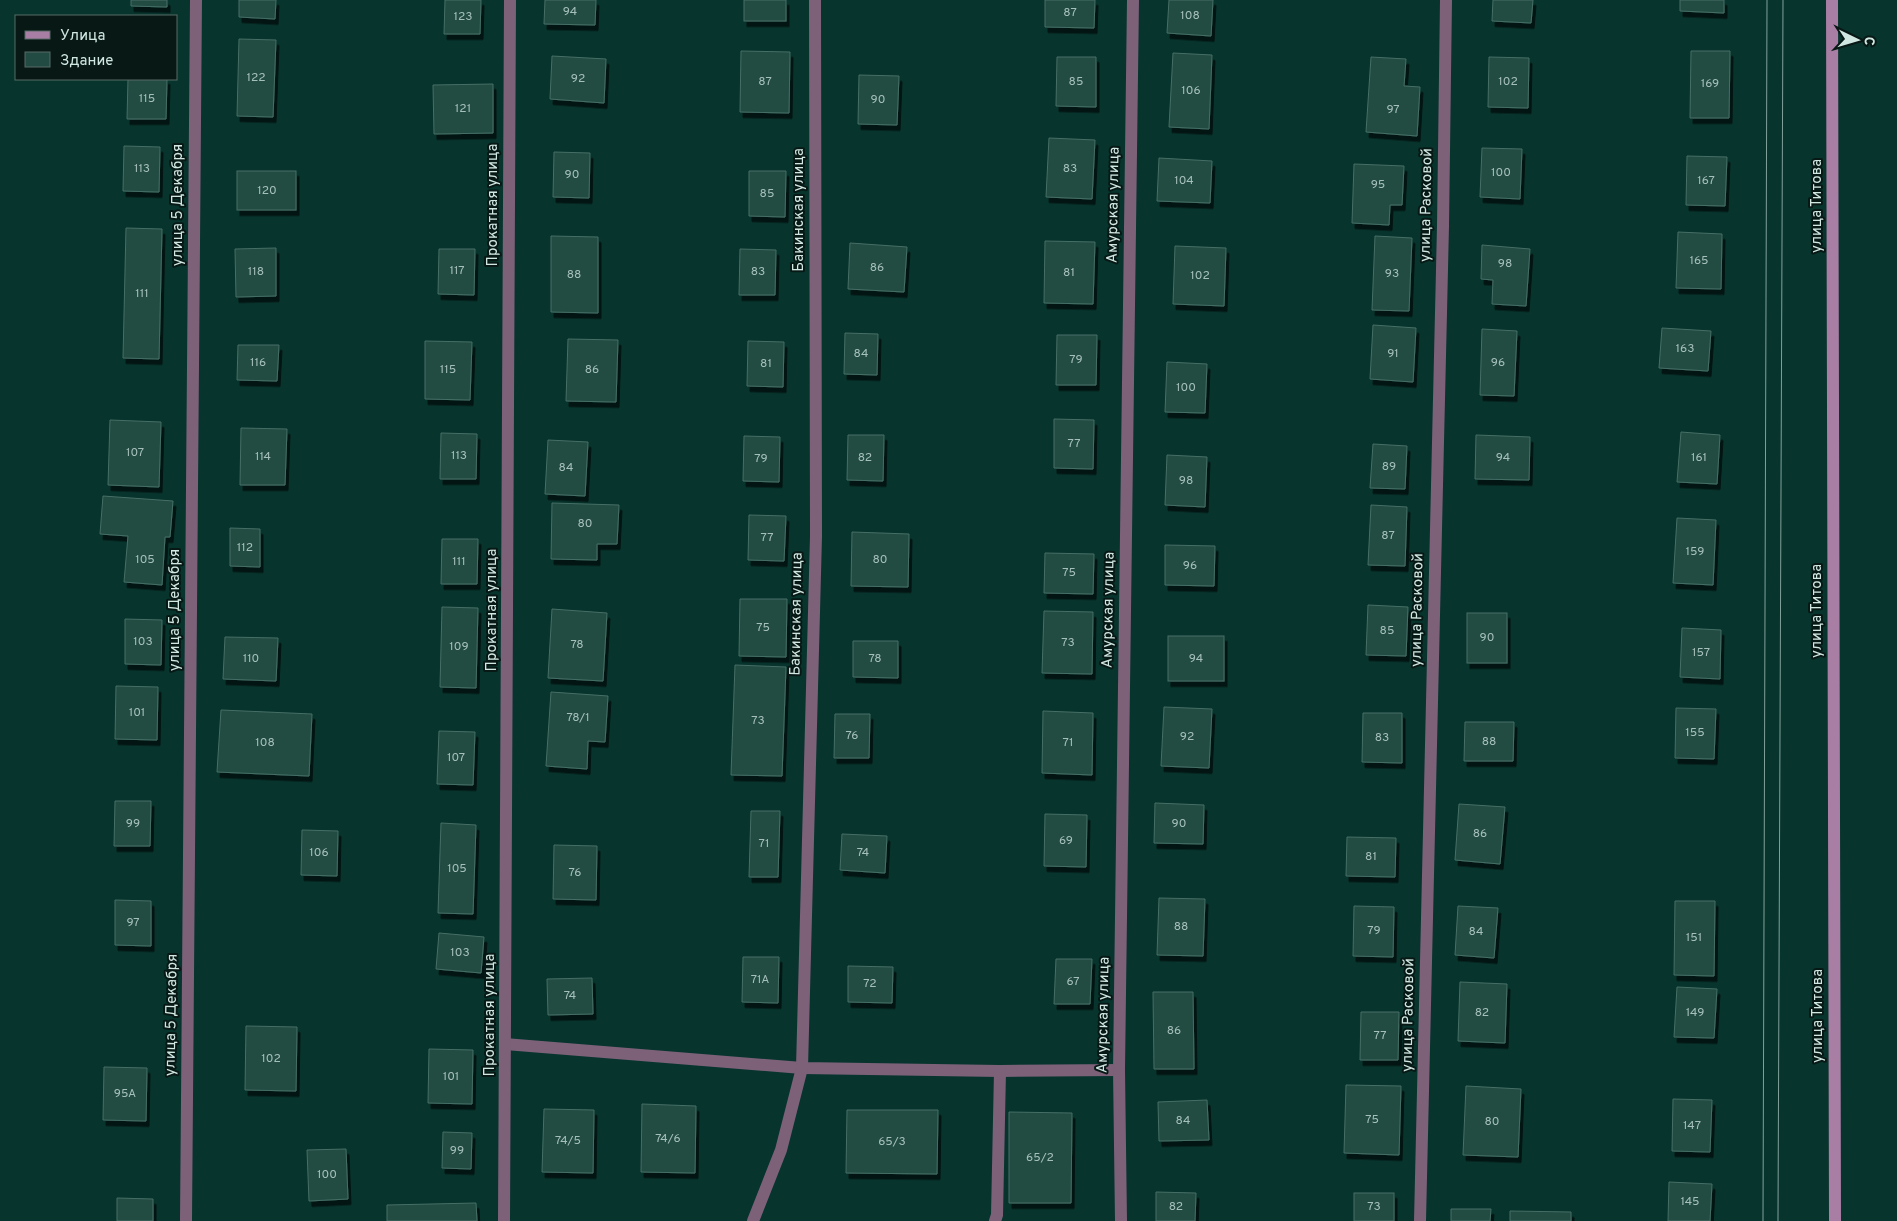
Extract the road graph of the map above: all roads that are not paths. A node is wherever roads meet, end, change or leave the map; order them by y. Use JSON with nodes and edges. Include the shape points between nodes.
{"nodes":[{"id":1,"x":196,"y":0,"type":"edge"},
{"id":2,"x":510,"y":0,"type":"edge"},
{"id":3,"x":815,"y":0,"type":"edge"},
{"id":4,"x":1133,"y":0,"type":"edge"},
{"id":5,"x":1446,"y":0,"type":"edge"},
{"id":6,"x":1832,"y":0,"type":"edge"},
{"id":7,"x":506,"y":1044,"type":"junction"},
{"id":8,"x":802,"y":1068,"type":"junction"},
{"id":9,"x":1119,"y":1070,"type":"junction"},
{"id":10,"x":1000,"y":1071,"type":"junction"},
{"id":11,"x":186,"y":1221,"type":"edge"},
{"id":12,"x":504,"y":1221,"type":"edge"},
{"id":13,"x":752,"y":1221,"type":"edge"},
{"id":14,"x":995,"y":1221,"type":"edge"},
{"id":15,"x":1121,"y":1221,"type":"edge"},
{"id":16,"x":1420,"y":1221,"type":"edge"},
{"id":17,"x":1835,"y":1221,"type":"edge"}],
"edges":[{"from":1,"to":11,"type":"street","name":"улица 5 Декабря"},
{"from":2,"to":7,"type":"street","name":"Прокатная улица"},
{"from":3,"to":8,"type":"street","name":"Бакинская улица","via":[[816,536]]},
{"from":4,"to":9,"type":"street","name":"Амурская улица"},
{"from":5,"to":16,"type":"street","name":"улица Расковой"},
{"from":6,"to":17,"type":"street","name":"улица Титова"},
{"from":7,"to":8,"type":"street"},
{"from":7,"to":12,"type":"street","name":"Прокатная улица"},
{"from":8,"to":10,"type":"street"},
{"from":8,"to":13,"type":"street","name":"Бакинская улица","via":[[781,1150]]},
{"from":9,"to":10,"type":"street"},
{"from":9,"to":15,"type":"street","name":"Амурская улица"},
{"from":10,"to":14,"type":"street"}]}
